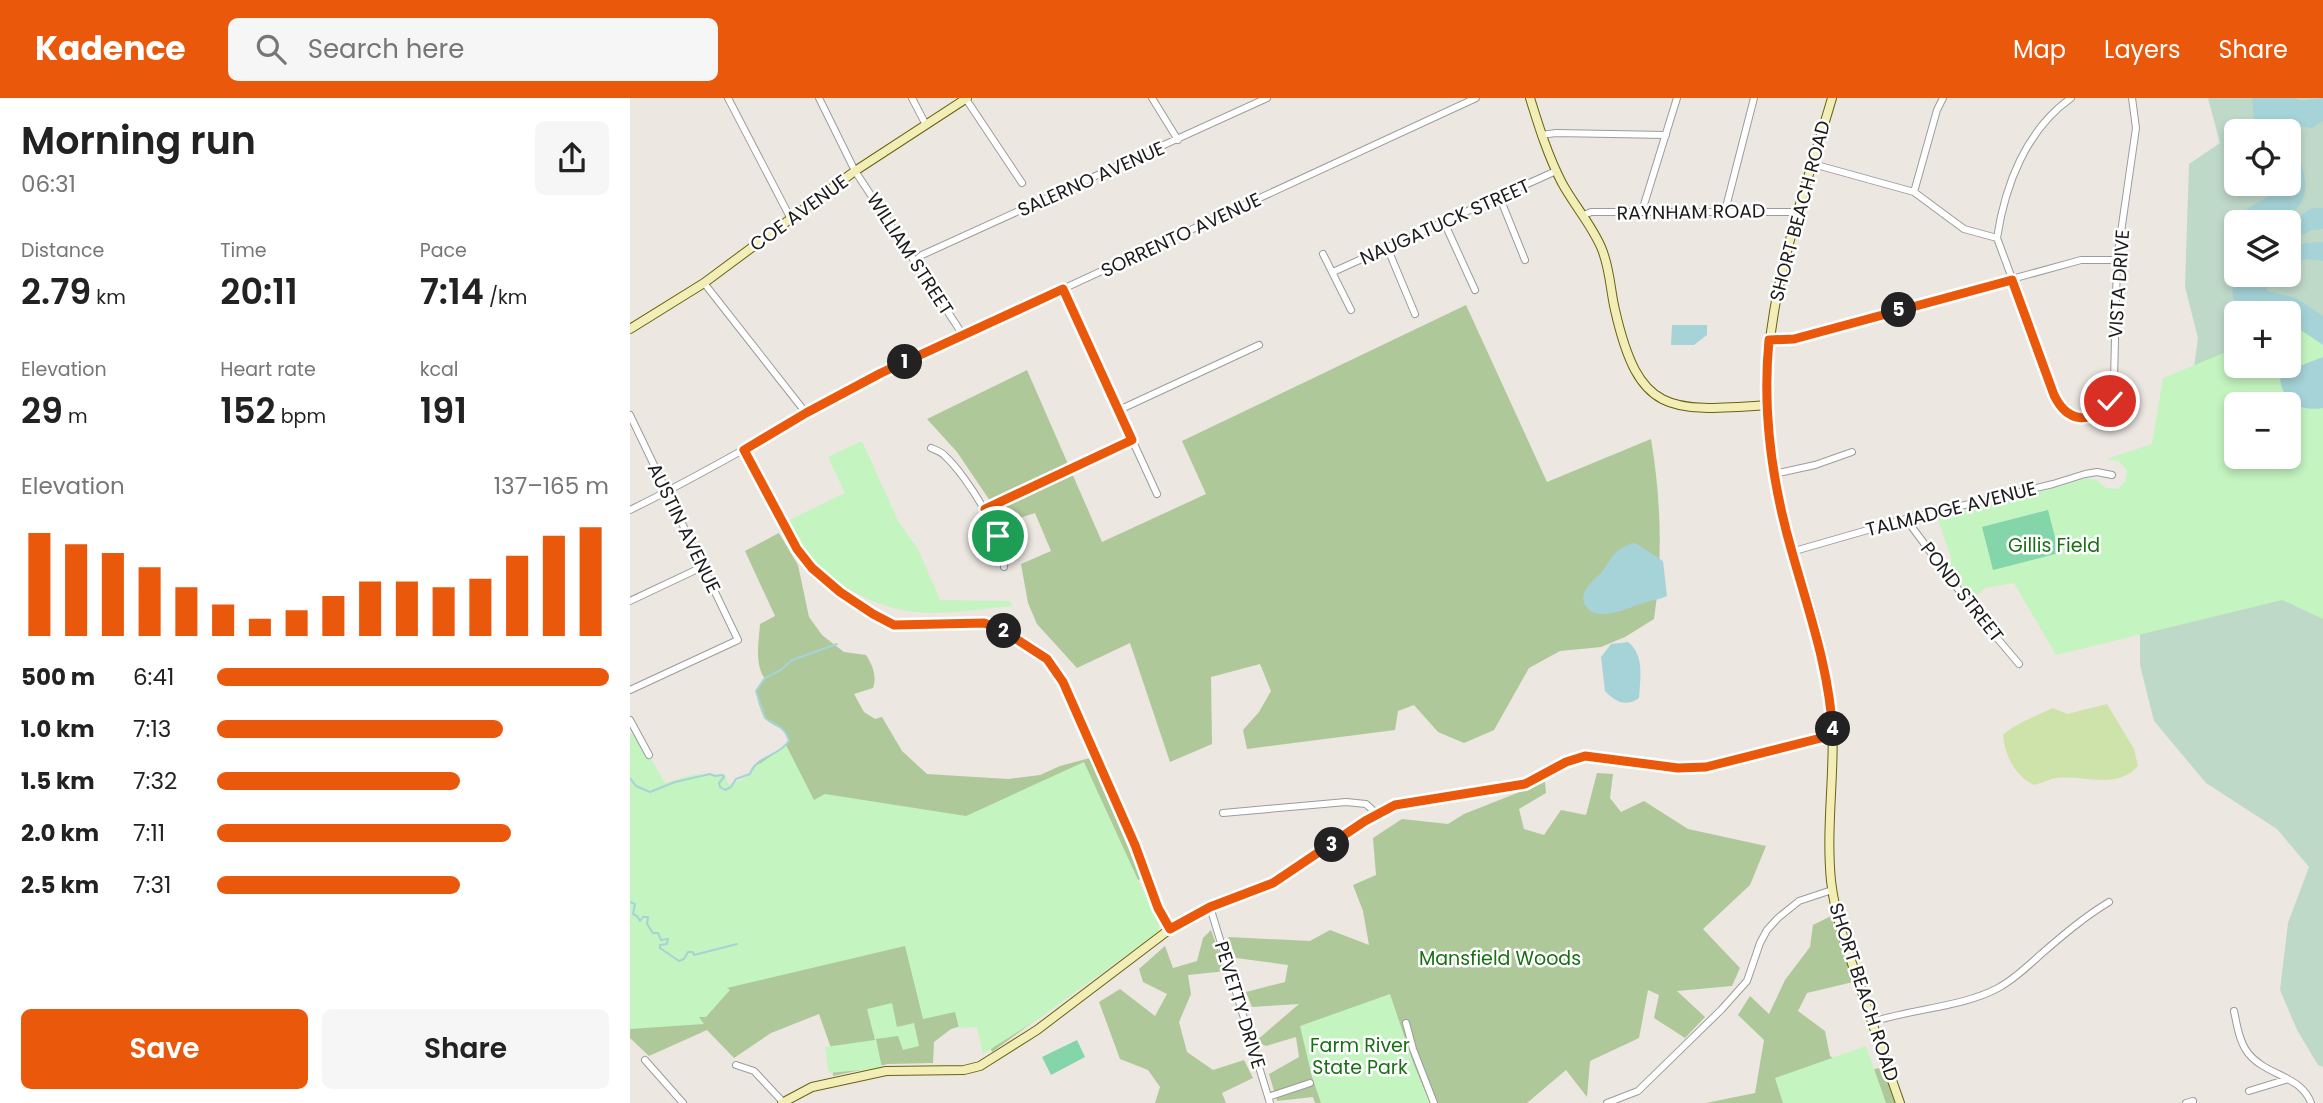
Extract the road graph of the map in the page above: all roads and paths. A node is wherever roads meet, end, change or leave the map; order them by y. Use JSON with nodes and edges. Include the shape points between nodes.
{"nodes":[{"id":1,"x":728,"y":98,"type":"edge"},
{"id":2,"x":819,"y":98,"type":"edge"},
{"id":3,"x":912,"y":98,"type":"edge"},
{"id":4,"x":967,"y":98,"type":"edge"},
{"id":5,"x":1152,"y":98,"type":"edge"},
{"id":6,"x":1267,"y":98,"type":"edge"},
{"id":7,"x":1476,"y":98,"type":"edge"},
{"id":8,"x":1530,"y":98,"type":"edge"},
{"id":9,"x":1677,"y":98,"type":"edge"},
{"id":10,"x":1754,"y":98,"type":"edge"},
{"id":11,"x":1832,"y":98,"type":"edge"},
{"id":12,"x":1942,"y":98,"type":"edge"},
{"id":13,"x":2071,"y":98,"type":"edge"},
{"id":14,"x":2132,"y":98,"type":"edge"},
{"id":15,"x":926,"y":125,"type":"junction"},
{"id":16,"x":1541,"y":135,"type":"junction"},
{"id":17,"x":1666,"y":135,"type":"junction"},
{"id":18,"x":1178,"y":140,"type":"junction"},
{"id":19,"x":1813,"y":164,"type":"junction"},
{"id":20,"x":1556,"y":171,"type":"junction"},
{"id":21,"x":855,"y":172,"type":"junction"},
{"id":22,"x":1022,"y":183,"type":"dead end"},
{"id":23,"x":1914,"y":192,"type":"junction"},
{"id":24,"x":1500,"y":198,"type":"junction"},
{"id":25,"x":1642,"y":211,"type":"junction"},
{"id":26,"x":1725,"y":211,"type":"junction"},
{"id":27,"x":1799,"y":212,"type":"junction"},
{"id":28,"x":1584,"y":215,"type":"junction"},
{"id":29,"x":791,"y":219,"type":"junction"},
{"id":30,"x":1444,"y":222,"type":"junction"},
{"id":31,"x":1997,"y":238,"type":"junction"},
{"id":32,"x":1387,"y":247,"type":"junction"},
{"id":33,"x":1323,"y":254,"type":"dead end"},
{"id":34,"x":1525,"y":260,"type":"dead end"},
{"id":35,"x":2117,"y":260,"type":"junction"},
{"id":36,"x":915,"y":261,"type":"junction"},
{"id":37,"x":1333,"y":272,"type":"junction"},
{"id":38,"x":2012,"y":280,"type":"junction"},
{"id":39,"x":704,"y":283,"type":"junction"},
{"id":40,"x":1063,"y":289,"type":"junction"},
{"id":41,"x":1475,"y":290,"type":"dead end"},
{"id":42,"x":1351,"y":310,"type":"dead end"},
{"id":43,"x":1415,"y":314,"type":"dead end"},
{"id":44,"x":630,"y":329,"type":"edge"},
{"id":45,"x":963,"y":335,"type":"junction"},
{"id":46,"x":1769,"y":340,"type":"junction"},
{"id":47,"x":1259,"y":345,"type":"dead end"},
{"id":48,"x":1766,"y":405,"type":"junction"},
{"id":49,"x":1119,"y":410,"type":"junction"},
{"id":50,"x":806,"y":413,"type":"junction"},
{"id":51,"x":630,"y":416,"type":"edge"},
{"id":52,"x":1132,"y":440,"type":"junction"},
{"id":53,"x":931,"y":448,"type":"dead end"},
{"id":54,"x":744,"y":450,"type":"junction"},
{"id":55,"x":1852,"y":452,"type":"dead end"},
{"id":56,"x":1774,"y":474,"type":"junction"},
{"id":57,"x":2112,"y":475,"type":"dead end"},
{"id":58,"x":667,"y":492,"type":"junction"},
{"id":59,"x":1157,"y":494,"type":"dead end"},
{"id":60,"x":985,"y":509,"type":"junction"},
{"id":61,"x":630,"y":510,"type":"edge"},
{"id":62,"x":1906,"y":519,"type":"junction"},
{"id":63,"x":1791,"y":552,"type":"junction"},
{"id":64,"x":702,"y":567,"type":"junction"},
{"id":65,"x":1004,"y":567,"type":"dead end"},
{"id":66,"x":630,"y":601,"type":"edge"},
{"id":67,"x":2019,"y":664,"type":"dead end"},
{"id":68,"x":630,"y":690,"type":"edge"},
{"id":69,"x":630,"y":720,"type":"edge"},
{"id":70,"x":1833,"y":735,"type":"junction"},
{"id":71,"x":649,"y":755,"type":"dead end"},
{"id":72,"x":1223,"y":813,"type":"dead end"},
{"id":73,"x":1377,"y":814,"type":"junction"},
{"id":74,"x":1832,"y":890,"type":"junction"},
{"id":75,"x":2109,"y":902,"type":"dead end"},
{"id":76,"x":1210,"y":907,"type":"junction"},
{"id":77,"x":1170,"y":929,"type":"junction"},
{"id":78,"x":2234,"y":1011,"type":"dead end"},
{"id":79,"x":1872,"y":1022,"type":"junction"},
{"id":80,"x":1406,"y":1023,"type":"dead end"},
{"id":81,"x":645,"y":1060,"type":"dead end"},
{"id":82,"x":736,"y":1065,"type":"dead end"},
{"id":83,"x":2288,"y":1079,"type":"junction"},
{"id":84,"x":1310,"y":1083,"type":"dead end"},
{"id":85,"x":2249,"y":1091,"type":"dead end"},
{"id":86,"x":1269,"y":1100,"type":"edge"},
{"id":87,"x":683,"y":1103,"type":"edge"},
{"id":88,"x":782,"y":1103,"type":"edge"},
{"id":89,"x":1434,"y":1103,"type":"edge"},
{"id":90,"x":1607,"y":1103,"type":"edge"},
{"id":91,"x":1900,"y":1103,"type":"edge"},
{"id":92,"x":2311,"y":1103,"type":"edge"}],
"edges":[{"from":1,"to":29,"type":"street"},
{"from":2,"to":21,"type":"street","name":"WILLIAM STREET"},
{"from":3,"to":15,"type":"street"},
{"from":4,"to":15,"type":"street","name":"COE AVENUE"},
{"from":4,"to":22,"type":"street"},
{"from":5,"to":18,"type":"street"},
{"from":6,"to":18,"type":"street","name":"SALERNO AVENUE"},
{"from":7,"to":40,"type":"street","name":"SORRENTO AVENUE"},
{"from":8,"to":16,"type":"street"},
{"from":9,"to":17,"type":"street"},
{"from":10,"to":26,"type":"street"},
{"from":11,"to":19,"type":"street","name":"SHORT BEACH ROAD"},
{"from":12,"to":23,"type":"street"},
{"from":13,"to":31,"type":"street","via":[[2021,155]]},
{"from":14,"to":35,"type":"street","name":"VISTA DRIVE","via":[[2134,153]]},
{"from":15,"to":21,"type":"street","name":"COE AVENUE"},
{"from":16,"to":17,"type":"street"},
{"from":16,"to":20,"type":"street"},
{"from":17,"to":25,"type":"street"},
{"from":18,"to":36,"type":"street","name":"SALERNO AVENUE"},
{"from":19,"to":23,"type":"street"},
{"from":19,"to":27,"type":"street","name":"SHORT BEACH ROAD"},
{"from":20,"to":24,"type":"street","name":"NAUGATUCK STREET"},
{"from":20,"to":28,"type":"street"},
{"from":21,"to":29,"type":"street","name":"COE AVENUE"},
{"from":21,"to":36,"type":"street","name":"WILLIAM STREET"},
{"from":23,"to":31,"type":"street","via":[[1964,229]]},
{"from":24,"to":30,"type":"street","name":"NAUGATUCK STREET"},
{"from":24,"to":34,"type":"street"},
{"from":25,"to":26,"type":"street","name":"RAYNHAM ROAD"},
{"from":25,"to":28,"type":"street","name":"RAYNHAM ROAD"},
{"from":26,"to":27,"type":"street","name":"RAYNHAM ROAD"},
{"from":27,"to":46,"type":"street","name":"SHORT BEACH ROAD","via":[[1782,268]]},
{"from":28,"to":48,"type":"street","via":[[1605,256],[1630,362],[1647,388],[1669,402],[1695,408]]},
{"from":29,"to":39,"type":"street","name":"COE AVENUE"},
{"from":30,"to":32,"type":"street","name":"NAUGATUCK STREET"},
{"from":30,"to":41,"type":"street"},
{"from":31,"to":38,"type":"street","name":"VISTA DRIVE"},
{"from":32,"to":37,"type":"street","name":"NAUGATUCK STREET"},
{"from":32,"to":43,"type":"street"},
{"from":33,"to":37,"type":"street"},
{"from":35,"to":38,"type":"street","via":[[2081,260]]},
{"from":35,"to":38,"type":"street","name":"VISTA DRIVE","via":[[2112,397],[2103,410],[2084,417],[2069,415],[2059,405]]},
{"from":36,"to":45,"type":"street","name":"WILLIAM STREET"},
{"from":37,"to":42,"type":"street"},
{"from":38,"to":46,"type":"street","via":[[1794,339]]},
{"from":39,"to":44,"type":"street","name":"COE AVENUE"},
{"from":39,"to":50,"type":"street"},
{"from":40,"to":45,"type":"street","name":"SORRENTO AVENUE"},
{"from":40,"to":49,"type":"street"},
{"from":45,"to":50,"type":"street","name":"SORRENTO AVENUE"},
{"from":46,"to":48,"type":"street","name":"SHORT BEACH ROAD"},
{"from":47,"to":49,"type":"street"},
{"from":48,"to":56,"type":"street","name":"SHORT BEACH ROAD"},
{"from":49,"to":52,"type":"street"},
{"from":50,"to":54,"type":"street","name":"SORRENTO AVENUE"},
{"from":51,"to":58,"type":"street","name":"AUSTIN AVENUE"},
{"from":52,"to":59,"type":"street"},
{"from":52,"to":60,"type":"street"},
{"from":53,"to":60,"type":"street","via":[[945,455]]},
{"from":54,"to":58,"type":"street","name":"SORRENTO AVENUE"},
{"from":54,"to":77,"type":"street","via":[[797,549],[840,592],[894,625],[984,623],[1047,659],[1063,682]]},
{"from":55,"to":56,"type":"street"},
{"from":56,"to":63,"type":"street","name":"SHORT BEACH ROAD"},
{"from":57,"to":62,"type":"street","name":"TALMADGE AVENUE","via":[[2085,474]]},
{"from":58,"to":61,"type":"street","name":"SORRENTO AVENUE"},
{"from":58,"to":64,"type":"street","name":"AUSTIN AVENUE"},
{"from":60,"to":65,"type":"street","via":[[1004,553]]},
{"from":62,"to":63,"type":"street","name":"TALMADGE AVENUE"},
{"from":62,"to":67,"type":"street","name":"POND STREET"},
{"from":63,"to":70,"type":"street","name":"SHORT BEACH ROAD","via":[[1822,655]]},
{"from":64,"to":66,"type":"street"},
{"from":64,"to":68,"type":"street","name":"AUSTIN AVENUE","via":[[738,640]]},
{"from":69,"to":71,"type":"street"},
{"from":70,"to":73,"type":"street","via":[[1706,767],[1678,768],[1585,756],[1525,784],[1408,802]]},
{"from":70,"to":74,"type":"street","name":"SHORT BEACH ROAD"},
{"from":72,"to":73,"type":"street","via":[[1359,802]]},
{"from":73,"to":76,"type":"street","via":[[1287,876]]},
{"from":74,"to":79,"type":"street","name":"SHORT BEACH ROAD"},
{"from":74,"to":90,"type":"street","via":[[1799,901],[1778,918],[1760,943],[1747,981],[1721,1010],[1638,1091]]},
{"from":75,"to":79,"type":"street","via":[[1998,988]]},
{"from":76,"to":77,"type":"street"},
{"from":76,"to":86,"type":"street","name":"PEVETTY DRIVE"},
{"from":77,"to":88,"type":"street","via":[[1037,1030],[980,1066],[886,1071],[812,1087]]},
{"from":78,"to":83,"type":"street","via":[[2247,1051],[2264,1068]]},
{"from":79,"to":91,"type":"street","name":"SHORT BEACH ROAD"},
{"from":80,"to":89,"type":"street"},
{"from":81,"to":87,"type":"street"},
{"from":82,"to":88,"type":"street","via":[[754,1071]]},
{"from":83,"to":85,"type":"street"},
{"from":83,"to":92,"type":"street","via":[[2298,1083]]},
{"from":84,"to":86,"type":"street"}]}
